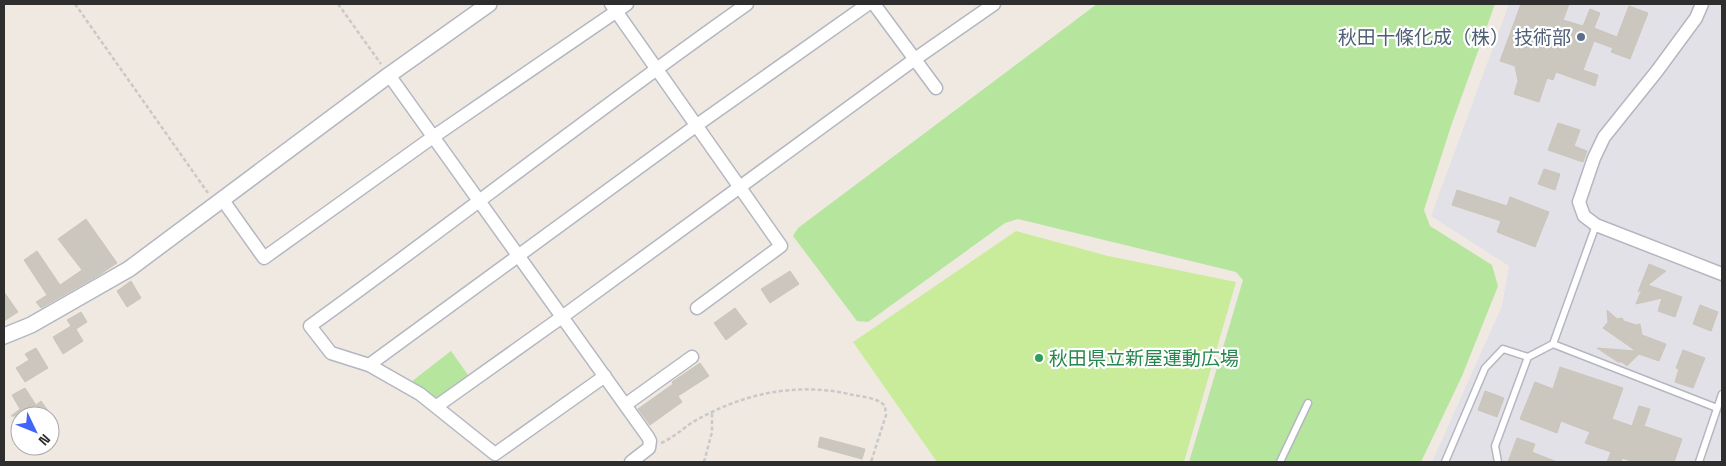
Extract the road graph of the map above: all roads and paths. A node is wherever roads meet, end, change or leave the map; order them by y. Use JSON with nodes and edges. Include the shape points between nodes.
{"nodes":[{"id":1,"x":75,"y":4,"type":"edge"},
{"id":2,"x":338,"y":4,"type":"edge"},
{"id":3,"x":489,"y":4,"type":"edge"},
{"id":4,"x":627,"y":4,"type":"edge"},
{"id":5,"x":747,"y":4,"type":"edge"},
{"id":6,"x":868,"y":4,"type":"edge"},
{"id":7,"x":874,"y":4,"type":"edge"},
{"id":8,"x":994,"y":4,"type":"edge"},
{"id":9,"x":1702,"y":4,"type":"edge"},
{"id":10,"x":614,"y":8,"type":"edge"},
{"id":11,"x":915,"y":59,"type":"junction"},
{"id":12,"x":656,"y":68,"type":"junction"},
{"id":13,"x":389,"y":75,"type":"junction"},
{"id":14,"x":936,"y":88,"type":"dead end"},
{"id":15,"x":696,"y":125,"type":"junction"},
{"id":16,"x":433,"y":137,"type":"junction"},
{"id":17,"x":740,"y":187,"type":"junction"},
{"id":18,"x":219,"y":202,"type":"junction"},
{"id":19,"x":480,"y":202,"type":"junction"},
{"id":20,"x":1596,"y":225,"type":"junction"},
{"id":21,"x":519,"y":256,"type":"junction"},
{"id":22,"x":1722,"y":274,"type":"edge"},
{"id":23,"x":697,"y":308,"type":"dead end"},
{"id":24,"x":562,"y":317,"type":"junction"},
{"id":25,"x":4,"y":336,"type":"edge"},
{"id":26,"x":1553,"y":344,"type":"junction"},
{"id":27,"x":692,"y":357,"type":"dead end"},
{"id":28,"x":1528,"y":357,"type":"junction"},
{"id":29,"x":369,"y":365,"type":"junction"},
{"id":30,"x":605,"y":376,"type":"junction"},
{"id":31,"x":1722,"y":394,"type":"edge"},
{"id":32,"x":1308,"y":403,"type":"dead end"},
{"id":33,"x":625,"y":404,"type":"junction"},
{"id":34,"x":437,"y":406,"type":"junction"},
{"id":35,"x":1717,"y":408,"type":"junction"},
{"id":36,"x":712,"y":412,"type":"junction"},
{"id":37,"x":650,"y":444,"type":"junction"},
{"id":38,"x":631,"y":462,"type":"edge"},
{"id":39,"x":704,"y":462,"type":"edge"},
{"id":40,"x":871,"y":462,"type":"edge"},
{"id":41,"x":1280,"y":462,"type":"edge"},
{"id":42,"x":1445,"y":462,"type":"edge"},
{"id":43,"x":1498,"y":462,"type":"edge"},
{"id":44,"x":1699,"y":462,"type":"edge"}],
"edges":[{"from":1,"to":18,"type":"path"},
{"from":2,"to":13,"type":"path"},
{"from":3,"to":13,"type":"street"},
{"from":4,"to":10,"type":"street"},
{"from":5,"to":12,"type":"street"},
{"from":6,"to":15,"type":"street"},
{"from":7,"to":11,"type":"street"},
{"from":8,"to":11,"type":"street"},
{"from":9,"to":20,"type":"street","via":[[1685,33],[1604,137],[1579,202],[1584,216]]},
{"from":10,"to":12,"type":"street"},
{"from":10,"to":16,"type":"street"},
{"from":11,"to":14,"type":"street"},
{"from":11,"to":17,"type":"street"},
{"from":12,"to":15,"type":"street"},
{"from":12,"to":19,"type":"street"},
{"from":13,"to":16,"type":"street"},
{"from":13,"to":18,"type":"street"},
{"from":15,"to":17,"type":"street"},
{"from":15,"to":21,"type":"street"},
{"from":16,"to":18,"type":"street","via":[[264,258]]},
{"from":16,"to":19,"type":"street"},
{"from":17,"to":23,"type":"street","via":[[781,246]]},
{"from":17,"to":24,"type":"street"},
{"from":18,"to":25,"type":"street","via":[[130,269],[31,325]]},
{"from":19,"to":21,"type":"street"},
{"from":19,"to":29,"type":"street","via":[[310,326],[331,353]]},
{"from":20,"to":22,"type":"street"},
{"from":20,"to":26,"type":"lane"},
{"from":21,"to":24,"type":"street"},
{"from":21,"to":29,"type":"street"},
{"from":24,"to":30,"type":"street"},
{"from":24,"to":34,"type":"street"},
{"from":26,"to":28,"type":"lane"},
{"from":26,"to":35,"type":"lane"},
{"from":27,"to":33,"type":"street"},
{"from":28,"to":42,"type":"lane","via":[[1503,349],[1485,368]]},
{"from":28,"to":43,"type":"lane","via":[[1495,446]]},
{"from":29,"to":34,"type":"street"},
{"from":30,"to":33,"type":"street"},
{"from":30,"to":34,"type":"street","via":[[495,454]]},
{"from":31,"to":35,"type":"lane"},
{"from":32,"to":41,"type":"lane"},
{"from":33,"to":37,"type":"street"},
{"from":35,"to":44,"type":"lane"},
{"from":36,"to":37,"type":"path","via":[[666,441]]},
{"from":36,"to":39,"type":"path","via":[[712,432]]},
{"from":36,"to":40,"type":"path","via":[[758,394],[797,389],[830,390],[879,401],[886,406],[886,415]]},
{"from":37,"to":38,"type":"street"}]}
